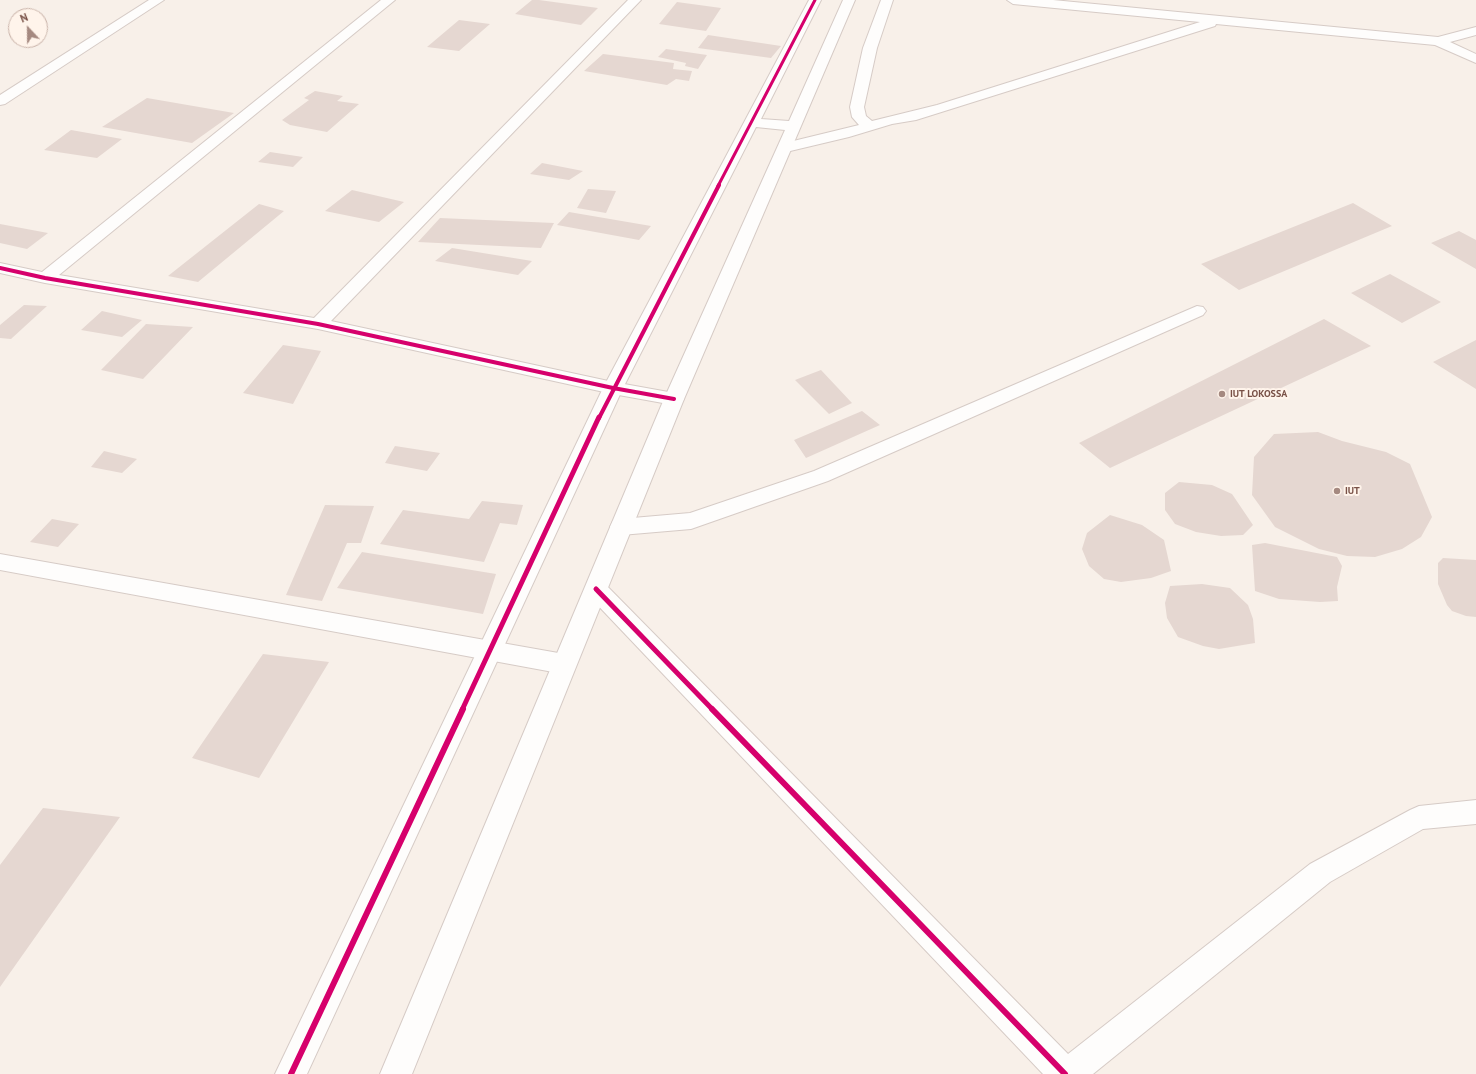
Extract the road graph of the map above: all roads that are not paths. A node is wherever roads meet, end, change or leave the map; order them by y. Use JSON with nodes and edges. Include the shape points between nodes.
{"nodes":[{"id":1,"x":158,"y":0,"type":"edge"},
{"id":2,"x":390,"y":0,"type":"edge"},
{"id":3,"x":635,"y":0,"type":"edge"},
{"id":4,"x":815,"y":0,"type":"edge"},
{"id":5,"x":850,"y":0,"type":"edge"},
{"id":6,"x":887,"y":0,"type":"edge"},
{"id":7,"x":1012,"y":0,"type":"edge"},
{"id":8,"x":1190,"y":18,"type":"junction"},
{"id":9,"x":1221,"y":20,"type":"junction"},
{"id":10,"x":1476,"y":31,"type":"edge"},
{"id":11,"x":1438,"y":41,"type":"junction"},
{"id":12,"x":1476,"y":59,"type":"edge"},
{"id":13,"x":964,"y":87,"type":"dead end"},
{"id":14,"x":0,"y":101,"type":"edge"},
{"id":15,"x":919,"y":101,"type":"dead end"},
{"id":16,"x":890,"y":120,"type":"junction"},
{"id":17,"x":750,"y":122,"type":"junction"},
{"id":18,"x":795,"y":126,"type":"junction"},
{"id":19,"x":869,"y":126,"type":"junction"},
{"id":20,"x":786,"y":147,"type":"junction"},
{"id":21,"x":0,"y":268,"type":"edge"},
{"id":22,"x":45,"y":278,"type":"junction"},
{"id":23,"x":1197,"y":311,"type":"dead end"},
{"id":24,"x":318,"y":324,"type":"junction"},
{"id":25,"x":613,"y":388,"type":"junction"},
{"id":26,"x":674,"y":399,"type":"junction"},
{"id":27,"x":621,"y":527,"type":"junction"},
{"id":28,"x":0,"y":562,"type":"edge"},
{"id":29,"x":596,"y":589,"type":"junction"},
{"id":30,"x":488,"y":651,"type":"junction"},
{"id":31,"x":564,"y":664,"type":"junction"},
{"id":32,"x":1476,"y":812,"type":"edge"},
{"id":33,"x":291,"y":1074,"type":"edge"},
{"id":34,"x":396,"y":1074,"type":"edge"},
{"id":35,"x":1065,"y":1074,"type":"edge"},
{"id":36,"x":1068,"y":1074,"type":"edge"}],
"edges":[{"from":1,"to":14,"type":"street"},
{"from":2,"to":22,"type":"street"},
{"from":3,"to":24,"type":"street"},
{"from":4,"to":17,"type":"street"},
{"from":5,"to":18,"type":"street"},
{"from":6,"to":19,"type":"street","via":[[870,48],[857,107],[859,117]]},
{"from":7,"to":8,"type":"street"},
{"from":8,"to":9,"type":"street"},
{"from":8,"to":13,"type":"street"},
{"from":9,"to":11,"type":"street"},
{"from":9,"to":16,"type":"street","via":[[936,110]]},
{"from":10,"to":11,"type":"street"},
{"from":11,"to":12,"type":"street"},
{"from":15,"to":16,"type":"street","via":[[894,110]]},
{"from":16,"to":19,"type":"street"},
{"from":17,"to":18,"type":"street"},
{"from":17,"to":25,"type":"street"},
{"from":18,"to":20,"type":"street"},
{"from":19,"to":20,"type":"street"},
{"from":20,"to":26,"type":"street"},
{"from":21,"to":22,"type":"street"},
{"from":22,"to":24,"type":"street"},
{"from":23,"to":27,"type":"street","via":[[821,476],[692,520]]},
{"from":24,"to":25,"type":"street"},
{"from":25,"to":26,"type":"street"},
{"from":25,"to":30,"type":"street"},
{"from":26,"to":27,"type":"street"},
{"from":27,"to":29,"type":"street"},
{"from":28,"to":30,"type":"street"},
{"from":29,"to":31,"type":"street"},
{"from":29,"to":35,"type":"street"},
{"from":30,"to":31,"type":"street"},
{"from":30,"to":33,"type":"street"},
{"from":31,"to":34,"type":"street"},
{"from":32,"to":36,"type":"street","via":[[1419,818],[1320,873]]}]}
